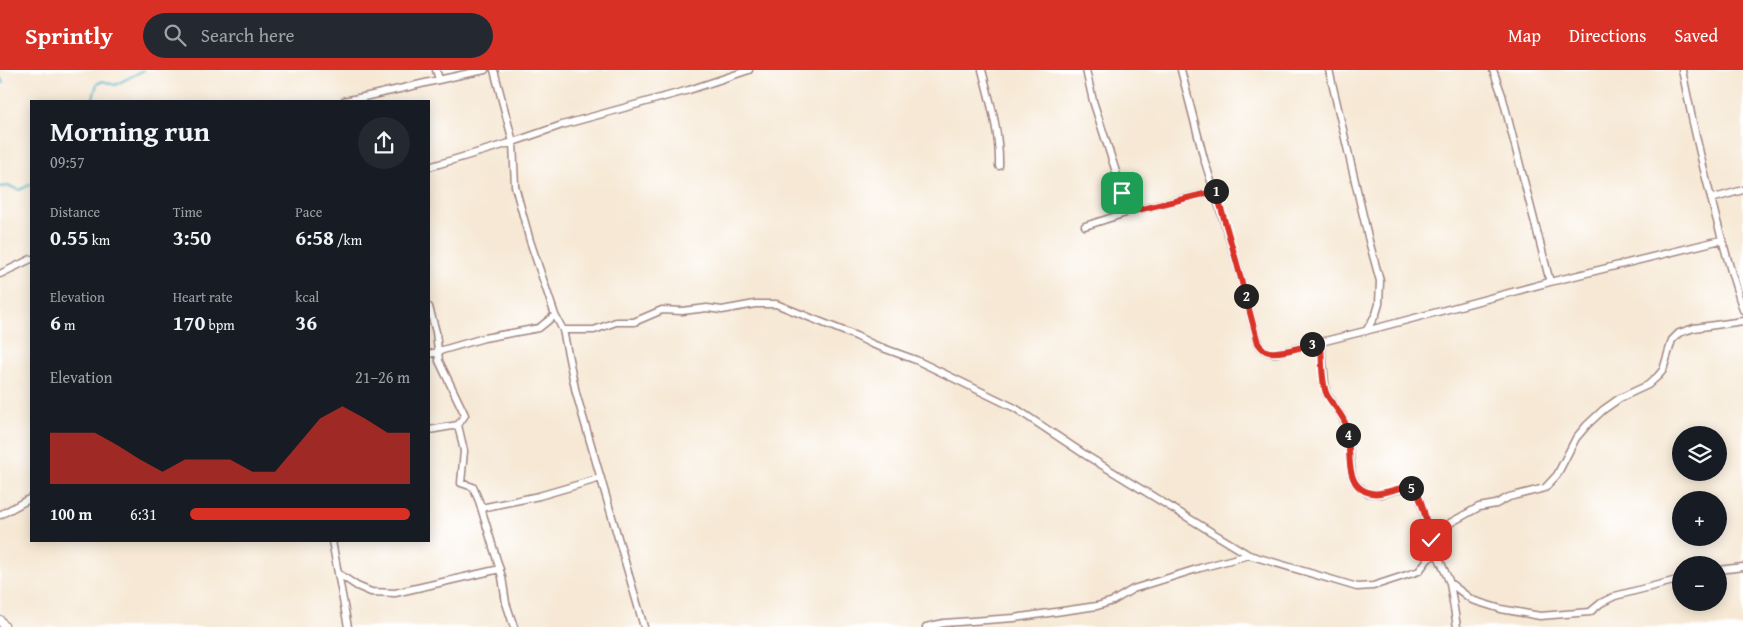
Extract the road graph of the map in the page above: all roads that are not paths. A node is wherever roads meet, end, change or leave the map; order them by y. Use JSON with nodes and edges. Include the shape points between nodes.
{"nodes":[{"id":1,"x":436,"y":70,"type":"edge"},
{"id":2,"x":485,"y":70,"type":"edge"},
{"id":3,"x":494,"y":70,"type":"edge"},
{"id":4,"x":749,"y":70,"type":"edge"},
{"id":5,"x":982,"y":70,"type":"edge"},
{"id":6,"x":1086,"y":70,"type":"edge"},
{"id":7,"x":1181,"y":70,"type":"edge"},
{"id":8,"x":1329,"y":70,"type":"edge"},
{"id":9,"x":1493,"y":70,"type":"edge"},
{"id":10,"x":1682,"y":70,"type":"edge"},
{"id":11,"x":439,"y":79,"type":"junction"},
{"id":12,"x":373,"y":99,"type":"edge"},
{"id":13,"x":358,"y":100,"type":"edge"},
{"id":14,"x":513,"y":142,"type":"junction"},
{"id":15,"x":999,"y":166,"type":"dead end"},
{"id":16,"x":430,"y":167,"type":"edge"},
{"id":17,"x":1743,"y":190,"type":"edge"},
{"id":18,"x":1216,"y":191,"type":"junction"},
{"id":19,"x":1711,"y":199,"type":"junction"},
{"id":20,"x":1130,"y":212,"type":"junction"},
{"id":21,"x":1085,"y":226,"type":"dead end"},
{"id":22,"x":1721,"y":240,"type":"junction"},
{"id":23,"x":30,"y":260,"type":"edge"},
{"id":24,"x":0,"y":274,"type":"edge"},
{"id":25,"x":1550,"y":282,"type":"junction"},
{"id":26,"x":1743,"y":310,"type":"edge"},
{"id":27,"x":430,"y":311,"type":"edge"},
{"id":28,"x":555,"y":315,"type":"junction"},
{"id":29,"x":1743,"y":321,"type":"edge"},
{"id":30,"x":562,"y":330,"type":"junction"},
{"id":31,"x":1366,"y":331,"type":"junction"},
{"id":32,"x":1321,"y":342,"type":"junction"},
{"id":33,"x":437,"y":352,"type":"junction"},
{"id":34,"x":430,"y":354,"type":"edge"},
{"id":35,"x":458,"y":425,"type":"junction"},
{"id":36,"x":430,"y":430,"type":"edge"},
{"id":37,"x":601,"y":478,"type":"junction"},
{"id":38,"x":30,"y":499,"type":"edge"},
{"id":39,"x":481,"y":508,"type":"junction"},
{"id":40,"x":0,"y":515,"type":"edge"},
{"id":41,"x":332,"y":542,"type":"edge"},
{"id":42,"x":1438,"y":553,"type":"junction"},
{"id":43,"x":1249,"y":556,"type":"junction"},
{"id":44,"x":1743,"y":567,"type":"edge"},
{"id":45,"x":500,"y":569,"type":"junction"},
{"id":46,"x":1727,"y":569,"type":"edge"},
{"id":47,"x":339,"y":574,"type":"junction"},
{"id":48,"x":1672,"y":581,"type":"edge"},
{"id":49,"x":1450,"y":583,"type":"junction"},
{"id":50,"x":0,"y":620,"type":"edge"},
{"id":51,"x":5,"y":627,"type":"edge"},
{"id":52,"x":348,"y":627,"type":"edge"},
{"id":53,"x":514,"y":627,"type":"edge"},
{"id":54,"x":644,"y":627,"type":"edge"},
{"id":55,"x":926,"y":627,"type":"edge"},
{"id":56,"x":1457,"y":627,"type":"edge"}],
"edges":[{"from":1,"to":11,"type":"street"},
{"from":2,"to":11,"type":"street"},
{"from":3,"to":14,"type":"street"},
{"from":4,"to":14,"type":"street","via":[[690,90],[562,124]]},
{"from":5,"to":15,"type":"street","via":[[998,146]]},
{"from":6,"to":20,"type":"street"},
{"from":7,"to":18,"type":"street","via":[[1204,159]]},
{"from":8,"to":31,"type":"street","via":[[1380,282],[1379,304]]},
{"from":9,"to":25,"type":"street"},
{"from":10,"to":19,"type":"street"},
{"from":11,"to":12,"type":"street"},
{"from":12,"to":13,"type":"street"},
{"from":14,"to":16,"type":"street"},
{"from":14,"to":28,"type":"street","via":[[516,186]]},
{"from":17,"to":19,"type":"street"},
{"from":18,"to":20,"type":"street"},
{"from":18,"to":32,"type":"street","via":[[1258,343],[1268,352],[1277,352]]},
{"from":19,"to":22,"type":"street"},
{"from":20,"to":21,"type":"street"},
{"from":22,"to":25,"type":"street"},
{"from":22,"to":26,"type":"street"},
{"from":23,"to":24,"type":"street"},
{"from":25,"to":31,"type":"street"},
{"from":27,"to":33,"type":"street"},
{"from":28,"to":30,"type":"street"},
{"from":28,"to":33,"type":"street","via":[[539,328],[484,338]]},
{"from":29,"to":42,"type":"street","via":[[1678,333],[1672,340],[1663,370],[1648,385],[1620,398],[1587,425],[1576,438],[1557,475],[1545,488],[1479,507],[1450,523]]},
{"from":30,"to":37,"type":"street","via":[[576,393]]},
{"from":30,"to":43,"type":"street","via":[[594,330],[616,322],[634,322],[662,310],[722,310],[769,302],[776,304],[916,360],[1016,408]]},
{"from":31,"to":32,"type":"street"},
{"from":32,"to":42,"type":"street","via":[[1326,393],[1347,428],[1352,475],[1356,484],[1367,492],[1382,494],[1408,487],[1414,489]]},
{"from":33,"to":34,"type":"street"},
{"from":33,"to":35,"type":"street","via":[[465,415]]},
{"from":35,"to":36,"type":"street"},
{"from":35,"to":39,"type":"street","via":[[464,451],[461,483],[473,487]]},
{"from":37,"to":39,"type":"street"},
{"from":37,"to":54,"type":"street"},
{"from":38,"to":40,"type":"street"},
{"from":39,"to":45,"type":"street"},
{"from":41,"to":47,"type":"street"},
{"from":42,"to":43,"type":"street","via":[[1419,570],[1373,586],[1357,587]]},
{"from":42,"to":49,"type":"street"},
{"from":43,"to":55,"type":"street","via":[[1200,568],[1094,606]]},
{"from":44,"to":46,"type":"street"},
{"from":45,"to":47,"type":"street","via":[[395,593],[371,592]]},
{"from":45,"to":53,"type":"street"},
{"from":47,"to":52,"type":"street"},
{"from":48,"to":49,"type":"street","via":[[1615,596],[1590,612],[1540,616],[1472,600]]},
{"from":49,"to":56,"type":"street"},
{"from":50,"to":51,"type":"street"}]}
